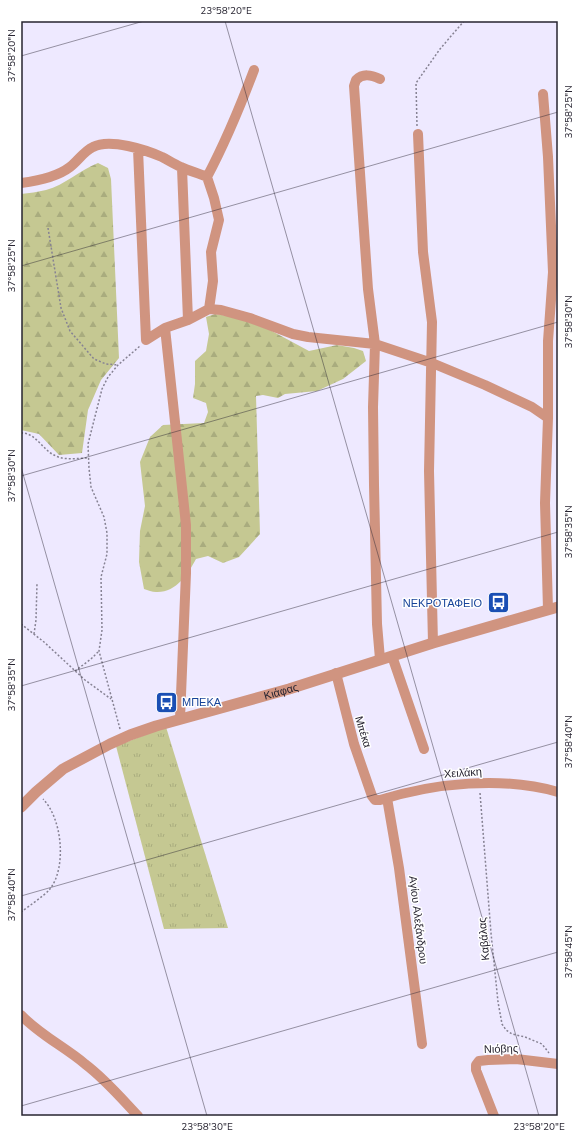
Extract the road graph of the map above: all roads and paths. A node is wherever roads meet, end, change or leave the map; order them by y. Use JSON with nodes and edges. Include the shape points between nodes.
{"nodes":[{"id":1,"x":464,"y":21,"type":"edge"},
{"id":2,"x":254,"y":70,"type":"dead end"},
{"id":3,"x":380,"y":79,"type":"dead end"},
{"id":4,"x":543,"y":94,"type":"dead end"},
{"id":5,"x":418,"y":134,"type":"joint"},
{"id":6,"x":138,"y":149,"type":"junction"},
{"id":7,"x":182,"y":168,"type":"junction"},
{"id":8,"x":206,"y":177,"type":"junction"},
{"id":9,"x":21,"y":183,"type":"edge"},
{"id":10,"x":48,"y":228,"type":"dead end"},
{"id":11,"x":210,"y":309,"type":"junction"},
{"id":12,"x":188,"y":320,"type":"junction"},
{"id":13,"x":165,"y":328,"type":"junction"},
{"id":14,"x":146,"y":340,"type":"junction"},
{"id":15,"x":375,"y":344,"type":"junction"},
{"id":16,"x":432,"y":364,"type":"junction"},
{"id":17,"x":118,"y":365,"type":"junction"},
{"id":18,"x":548,"y":418,"type":"junction"},
{"id":19,"x":21,"y":433,"type":"edge"},
{"id":20,"x":88,"y":458,"type":"junction"},
{"id":21,"x":36,"y":583,"type":"dead end"},
{"id":22,"x":553,"y":608,"type":"edge"},
{"id":23,"x":21,"y":624,"type":"edge"},
{"id":24,"x":34,"y":634,"type":"junction"},
{"id":25,"x":433,"y":643,"type":"junction"},
{"id":26,"x":100,"y":651,"type":"junction"},
{"id":27,"x":392,"y":656,"type":"junction"},
{"id":28,"x":380,"y":660,"type":"junction"},
{"id":29,"x":75,"y":671,"type":"junction"},
{"id":30,"x":336,"y":673,"type":"junction"},
{"id":31,"x":111,"y":700,"type":"junction"},
{"id":32,"x":180,"y":719,"type":"junction"},
{"id":33,"x":123,"y":738,"type":"junction"},
{"id":34,"x":424,"y":749,"type":"dead end"},
{"id":35,"x":479,"y":783,"type":"junction"},
{"id":36,"x":36,"y":792,"type":"junction"},
{"id":37,"x":558,"y":792,"type":"edge"},
{"id":38,"x":372,"y":796,"type":"joint"},
{"id":39,"x":387,"y":798,"type":"junction"},
{"id":40,"x":21,"y":807,"type":"edge"},
{"id":41,"x":21,"y":912,"type":"edge"},
{"id":42,"x":21,"y":1015,"type":"edge"},
{"id":43,"x":422,"y":1044,"type":"dead end"},
{"id":44,"x":556,"y":1064,"type":"edge"},
{"id":45,"x":138,"y":1116,"type":"edge"},
{"id":46,"x":494,"y":1116,"type":"edge"}],
"edges":[{"from":1,"to":5,"type":"path","via":[[416,83]]},
{"from":2,"to":8,"type":"street","via":[[216,161]]},
{"from":3,"to":15,"type":"street","via":[[374,76],[360,76],[354,86],[368,288]]},
{"from":4,"to":18,"type":"street","via":[[553,272],[548,341]]},
{"from":5,"to":16,"type":"street","via":[[423,252],[432,322]]},
{"from":6,"to":7,"type":"street","via":[[150,152]]},
{"from":6,"to":9,"type":"street","via":[[121,145],[94,146],[70,168],[46,178]]},
{"from":6,"to":14,"type":"street"},
{"from":7,"to":8,"type":"street"},
{"from":7,"to":12,"type":"street"},
{"from":8,"to":11,"type":"street","via":[[219,220],[211,252],[213,281]]},
{"from":10,"to":17,"type":"path","via":[[61,308],[70,331],[94,359]]},
{"from":11,"to":12,"type":"street"},
{"from":11,"to":15,"type":"street","via":[[250,318],[293,334]]},
{"from":12,"to":13,"type":"street"},
{"from":13,"to":14,"type":"street"},
{"from":13,"to":32,"type":"street","via":[[186,525]]},
{"from":14,"to":17,"type":"path"},
{"from":15,"to":16,"type":"street"},
{"from":15,"to":28,"type":"street","via":[[374,485]]},
{"from":16,"to":18,"type":"street","via":[[485,385],[532,407]]},
{"from":16,"to":25,"type":"street","via":[[429,471]]},
{"from":17,"to":20,"type":"path","via":[[102,389],[88,444]]},
{"from":18,"to":22,"type":"street","via":[[545,503]]},
{"from":19,"to":20,"type":"path","via":[[34,437],[53,455],[60,458]]},
{"from":20,"to":26,"type":"path","via":[[91,487],[104,517],[107,533],[107,554],[101,577]]},
{"from":21,"to":24,"type":"path"},
{"from":22,"to":25,"type":"street","name":"Κιάφας"},
{"from":23,"to":24,"type":"path"},
{"from":24,"to":29,"type":"path"},
{"from":25,"to":27,"type":"street","name":"Κιάφας"},
{"from":26,"to":29,"type":"path"},
{"from":26,"to":31,"type":"path"},
{"from":27,"to":28,"type":"street","name":"Κιάφας"},
{"from":27,"to":34,"type":"street"},
{"from":28,"to":30,"type":"street","name":"Κιάφας"},
{"from":29,"to":31,"type":"path"},
{"from":30,"to":32,"type":"street","name":"Κιάφας","via":[[289,689]]},
{"from":30,"to":38,"type":"street","name":"Μπέκα","via":[[352,736]]},
{"from":31,"to":33,"type":"path"},
{"from":32,"to":33,"type":"street","name":"Κιάφας"},
{"from":33,"to":36,"type":"street","name":"Κιάφας","via":[[63,769]]},
{"from":35,"to":37,"type":"street","name":"Χειλάκη","via":[[504,783]]},
{"from":35,"to":39,"type":"street","name":"Χειλάκη","via":[[426,789]]},
{"from":35,"to":44,"type":"path","name":"Καβάλας","via":[[490,925],[502,1024],[512,1034],[542,1044]]},
{"from":36,"to":40,"type":"street","name":"Κιάφας"},
{"from":36,"to":41,"type":"path","via":[[48,804],[57,827],[61,854],[56,877],[50,889]]},
{"from":38,"to":39,"type":"street","name":"Χειλάκη","via":[[378,801]]},
{"from":39,"to":43,"type":"street","name":"Αγίου Αλεξάνδρου","via":[[400,868]]},
{"from":42,"to":45,"type":"street","via":[[86,1064]]},
{"from":44,"to":46,"type":"street","name":"Νιόβης","via":[[516,1059],[479,1061],[476,1070]]}]}
